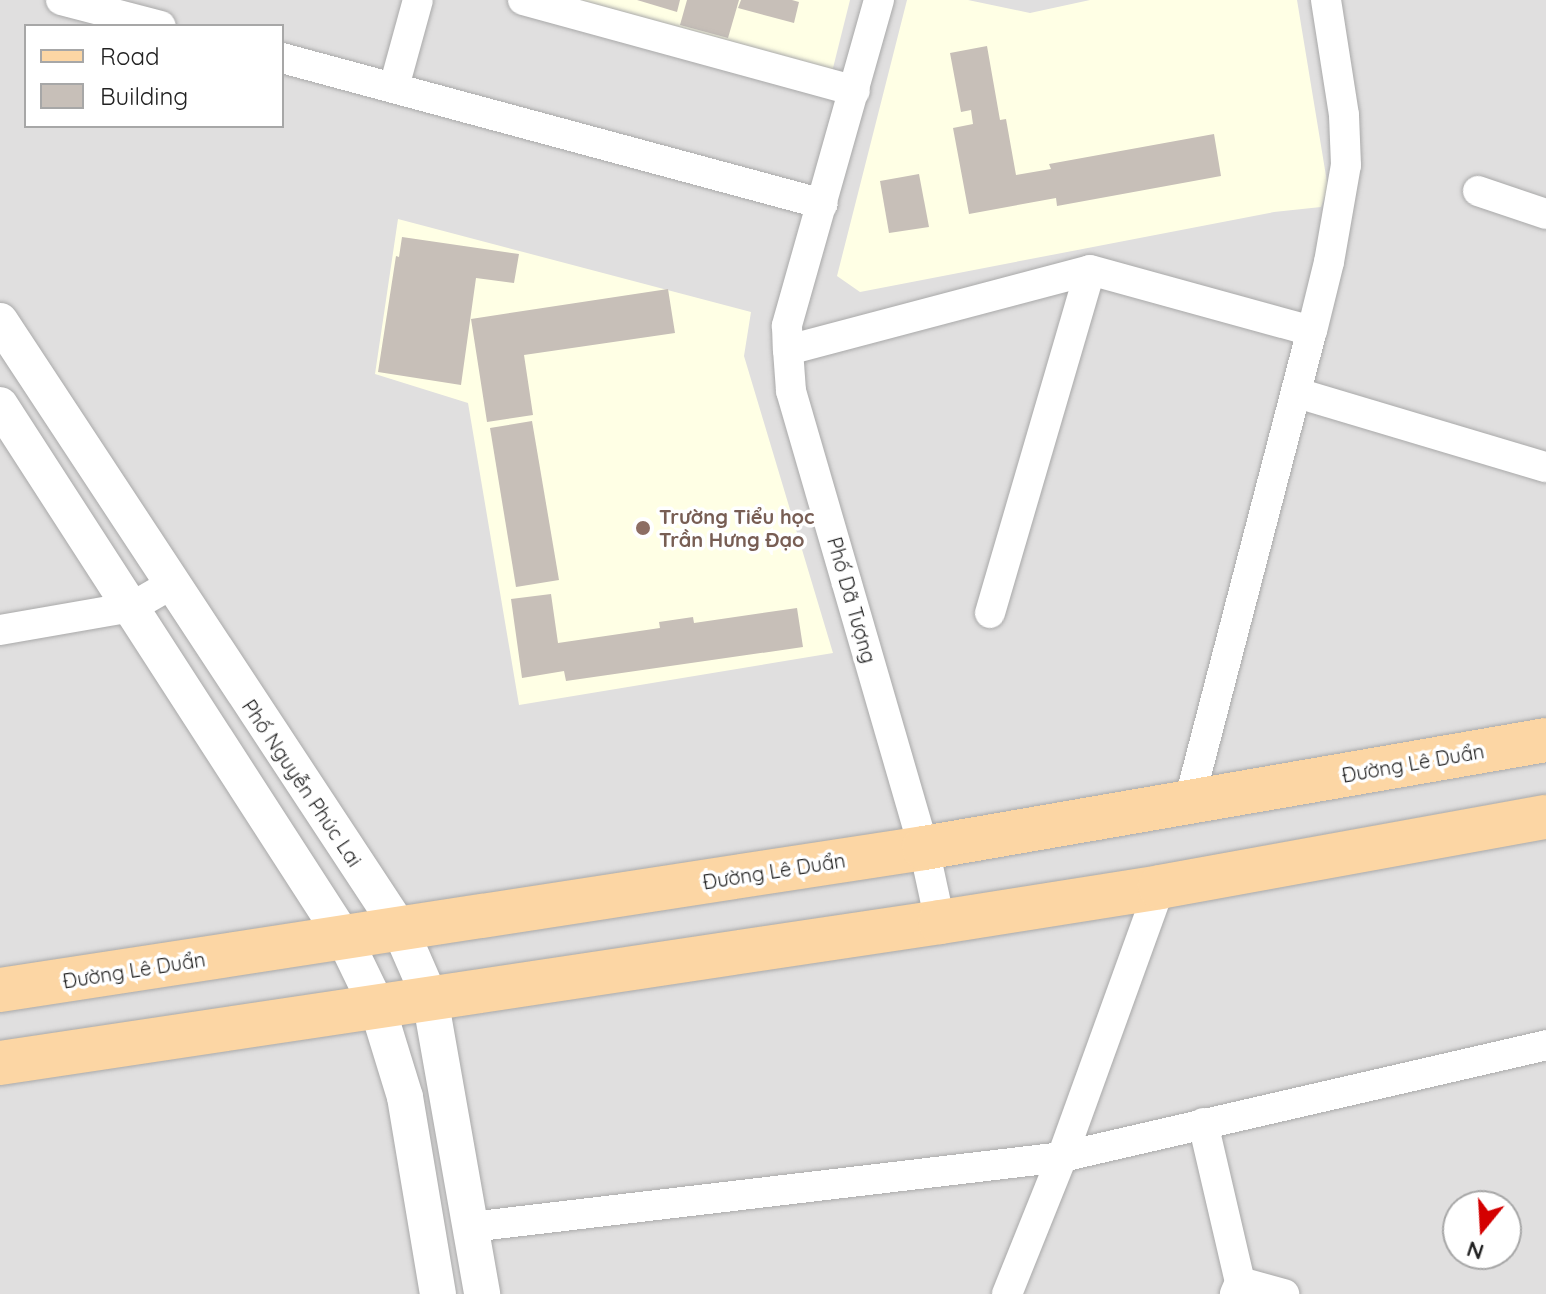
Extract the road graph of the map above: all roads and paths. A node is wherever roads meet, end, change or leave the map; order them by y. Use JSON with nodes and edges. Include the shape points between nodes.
{"nodes":[{"id":1,"x":61,"y":0,"type":"edge"},
{"id":2,"x":418,"y":0,"type":"edge"},
{"id":3,"x":523,"y":0,"type":"edge"},
{"id":4,"x":879,"y":0,"type":"edge"},
{"id":5,"x":1326,"y":0,"type":"edge"},
{"id":6,"x":153,"y":24,"type":"edge"},
{"id":7,"x":284,"y":59,"type":"edge"},
{"id":8,"x":394,"y":87,"type":"junction"},
{"id":9,"x":855,"y":91,"type":"junction"},
{"id":10,"x":1478,"y":191,"type":"dead end"},
{"id":11,"x":823,"y":204,"type":"junction"},
{"id":12,"x":1546,"y":214,"type":"edge"},
{"id":13,"x":1090,"y":270,"type":"junction"},
{"id":14,"x":0,"y":321,"type":"edge"},
{"id":15,"x":1312,"y":331,"type":"junction"},
{"id":16,"x":788,"y":350,"type":"junction"},
{"id":17,"x":1297,"y":393,"type":"junction"},
{"id":18,"x":0,"y":405,"type":"edge"},
{"id":19,"x":1546,"y":467,"type":"edge"},
{"id":20,"x":170,"y":585,"type":"junction"},
{"id":21,"x":132,"y":607,"type":"junction"},
{"id":22,"x":990,"y":613,"type":"dead end"},
{"id":23,"x":0,"y":630,"type":"edge"},
{"id":24,"x":1546,"y":740,"type":"edge"},
{"id":25,"x":1189,"y":802,"type":"junction"},
{"id":26,"x":1546,"y":817,"type":"edge"},
{"id":27,"x":924,"y":848,"type":"junction"},
{"id":28,"x":1160,"y":887,"type":"junction"},
{"id":29,"x":940,"y":922,"type":"junction"},
{"id":30,"x":400,"y":929,"type":"junction"},
{"id":31,"x":344,"y":938,"type":"junction"},
{"id":32,"x":0,"y":990,"type":"edge"},
{"id":33,"x":430,"y":998,"type":"junction"},
{"id":34,"x":377,"y":1006,"type":"junction"},
{"id":35,"x":1546,"y":1045,"type":"edge"},
{"id":36,"x":0,"y":1063,"type":"edge"},
{"id":37,"x":1203,"y":1123,"type":"junction"},
{"id":38,"x":1062,"y":1157,"type":"junction"},
{"id":39,"x":471,"y":1227,"type":"junction"},
{"id":40,"x":1238,"y":1288,"type":"edge"},
{"id":41,"x":438,"y":1294,"type":"edge"},
{"id":42,"x":482,"y":1294,"type":"edge"},
{"id":43,"x":1007,"y":1294,"type":"edge"},
{"id":44,"x":1284,"y":1294,"type":"edge"}],
"edges":[{"from":1,"to":6,"type":"street"},
{"from":2,"to":8,"type":"street"},
{"from":3,"to":9,"type":"street"},
{"from":4,"to":9,"type":"street","name":"Phố Dã Tượng"},
{"from":5,"to":15,"type":"street","via":[[1344,115],[1346,165]]},
{"from":7,"to":8,"type":"street"},
{"from":8,"to":11,"type":"street"},
{"from":9,"to":11,"type":"street","name":"Phố Dã Tượng"},
{"from":10,"to":12,"type":"street"},
{"from":11,"to":16,"type":"street","name":"Phố Dã Tượng","via":[[787,326]]},
{"from":13,"to":15,"type":"street"},
{"from":13,"to":16,"type":"street"},
{"from":13,"to":22,"type":"street"},
{"from":14,"to":20,"type":"street","name":"Phố Nguyễn Phúc Lai"},
{"from":15,"to":17,"type":"street"},
{"from":16,"to":27,"type":"street","name":"Phố Dã Tượng","via":[[791,391]]},
{"from":17,"to":19,"type":"street"},
{"from":17,"to":25,"type":"street"},
{"from":18,"to":21,"type":"street"},
{"from":20,"to":21,"type":"street"},
{"from":20,"to":30,"type":"street","name":"Phố Nguyễn Phúc Lai"},
{"from":21,"to":23,"type":"street"},
{"from":21,"to":31,"type":"street"},
{"from":24,"to":25,"type":"main road","name":"Đường Lê Duẩn"},
{"from":25,"to":27,"type":"main road","name":"Đường Lê Duẩn"},
{"from":26,"to":28,"type":"main road"},
{"from":27,"to":29,"type":"street","name":"Phố Dã Tượng"},
{"from":27,"to":30,"type":"main road","name":"Đường Lê Duẩn"},
{"from":28,"to":29,"type":"main road"},
{"from":28,"to":38,"type":"street"},
{"from":29,"to":33,"type":"main road"},
{"from":30,"to":31,"type":"main road","name":"Đường Lê Duẩn"},
{"from":30,"to":33,"type":"street","name":"Phố Nguyễn Phúc Lai"},
{"from":31,"to":32,"type":"main road","name":"Đường Lê Duẩn"},
{"from":31,"to":34,"type":"street"},
{"from":33,"to":34,"type":"main road"},
{"from":33,"to":39,"type":"street","name":"Phố Nguyễn Phúc Lai"},
{"from":34,"to":36,"type":"main road"},
{"from":34,"to":41,"type":"street","via":[[405,1097]]},
{"from":35,"to":37,"type":"street"},
{"from":37,"to":38,"type":"street"},
{"from":37,"to":40,"type":"street"},
{"from":38,"to":39,"type":"street"},
{"from":38,"to":43,"type":"street"},
{"from":39,"to":42,"type":"street","name":"Phố Nguyễn Phúc Lai"},
{"from":40,"to":44,"type":"street"}]}
